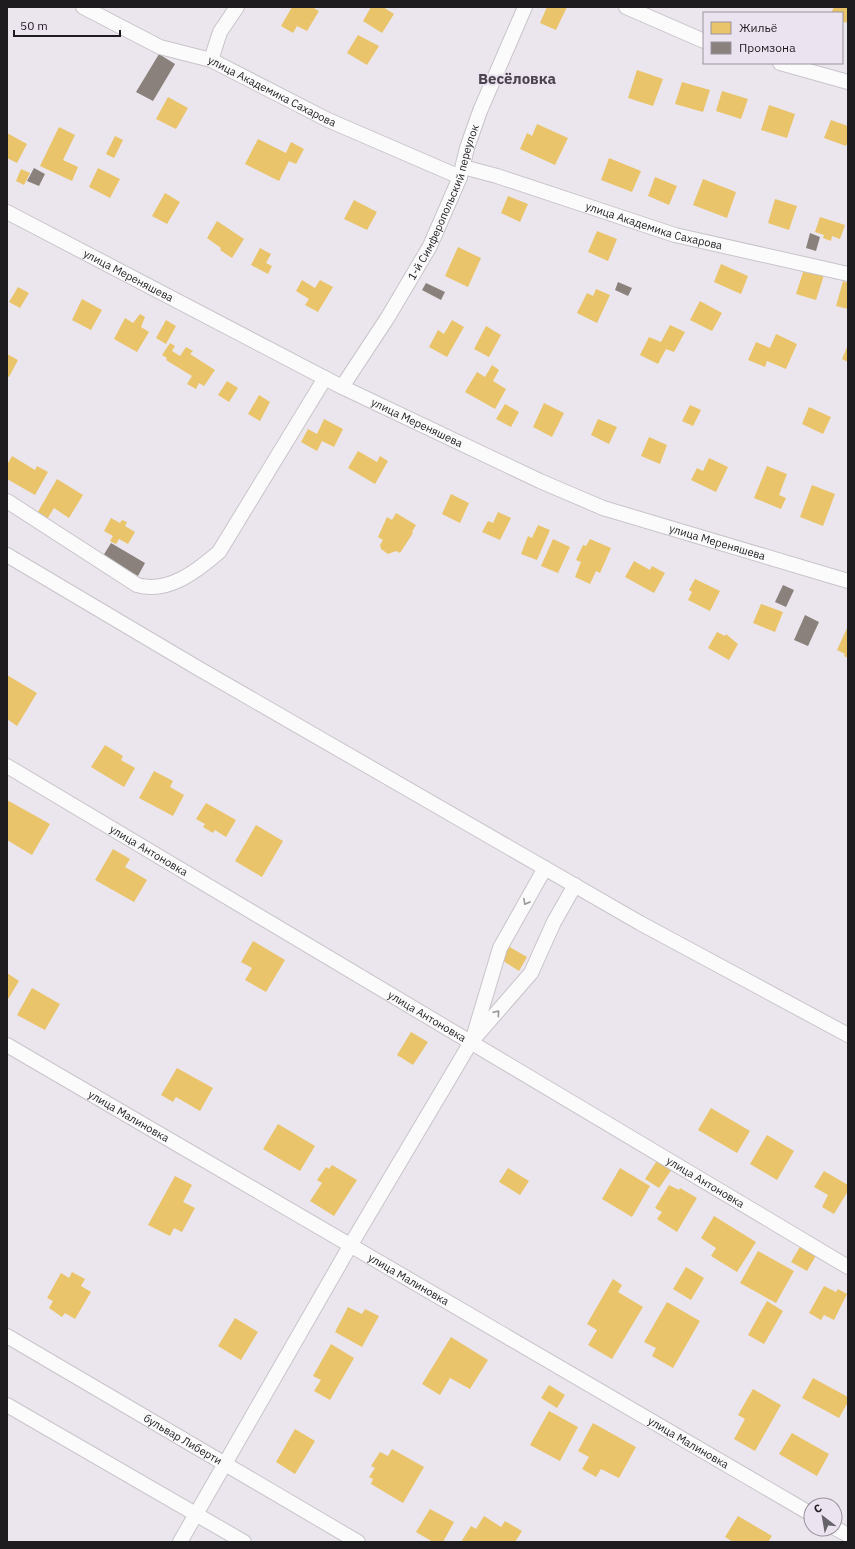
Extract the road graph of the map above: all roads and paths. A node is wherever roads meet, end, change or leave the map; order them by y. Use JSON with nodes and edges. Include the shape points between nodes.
{"nodes":[{"id":1,"x":83,"y":7,"type":"edge"},
{"id":2,"x":237,"y":7,"type":"edge"},
{"id":3,"x":525,"y":7,"type":"edge"},
{"id":4,"x":626,"y":7,"type":"edge"},
{"id":5,"x":703,"y":41,"type":"edge"},
{"id":6,"x":211,"y":60,"type":"junction"},
{"id":7,"x":784,"y":64,"type":"edge"},
{"id":8,"x":848,"y":82,"type":"edge"},
{"id":9,"x":461,"y":172,"type":"junction"},
{"id":10,"x":7,"y":212,"type":"edge"},
{"id":11,"x":848,"y":274,"type":"edge"},
{"id":12,"x":325,"y":378,"type":"junction"},
{"id":13,"x":342,"y":387,"type":"junction"},
{"id":14,"x":7,"y":501,"type":"edge"},
{"id":15,"x":7,"y":555,"type":"edge"},
{"id":16,"x":848,"y":581,"type":"edge"},
{"id":17,"x":7,"y":766,"type":"edge"},
{"id":18,"x":545,"y":868,"type":"junction"},
{"id":19,"x":575,"y":885,"type":"junction"},
{"id":20,"x":848,"y":1035,"type":"edge"},
{"id":21,"x":471,"y":1042,"type":"junction"},
{"id":22,"x":7,"y":1045,"type":"edge"},
{"id":23,"x":350,"y":1246,"type":"junction"},
{"id":24,"x":848,"y":1267,"type":"edge"},
{"id":25,"x":7,"y":1336,"type":"edge"},
{"id":26,"x":7,"y":1405,"type":"edge"},
{"id":27,"x":225,"y":1464,"type":"junction"},
{"id":28,"x":803,"y":1509,"type":"edge"},
{"id":29,"x":196,"y":1514,"type":"junction"},
{"id":30,"x":180,"y":1542,"type":"edge"},
{"id":31,"x":244,"y":1542,"type":"edge"},
{"id":32,"x":358,"y":1542,"type":"edge"}],
"edges":[{"from":1,"to":6,"type":"street","name":"улица Академика Сахарова","via":[[160,47]]},
{"from":2,"to":6,"type":"street","via":[[220,32]]},
{"from":3,"to":9,"type":"street","name":"1-й Симферопольский переулок","via":[[480,111]]},
{"from":4,"to":5,"type":"street"},
{"from":6,"to":9,"type":"street","name":"улица Академика Сахарова","via":[[328,120]]},
{"from":7,"to":8,"type":"street"},
{"from":9,"to":11,"type":"street","name":"улица Академика Сахарова","via":[[497,176],[674,235]]},
{"from":9,"to":13,"type":"street","name":"1-й Симферопольский переулок","via":[[430,246]]},
{"from":10,"to":12,"type":"street","name":"улица Мереняшева"},
{"from":12,"to":13,"type":"street","name":"улица Мереняшева"},
{"from":12,"to":14,"type":"street","via":[[218,552],[173,582],[160,587],[147,588],[137,585]]},
{"from":13,"to":16,"type":"street","name":"улица Мереняшева","via":[[540,481],[603,508]]},
{"from":15,"to":18,"type":"street","via":[[202,671]]},
{"from":17,"to":21,"type":"street","name":"улица Антоновка"},
{"from":18,"to":19,"type":"street"},
{"from":18,"to":21,"type":"street","one_way":true,"via":[[500,948]]},
{"from":19,"to":20,"type":"street"},
{"from":21,"to":19,"type":"street","one_way":true,"via":[[531,974],[554,922]]},
{"from":21,"to":23,"type":"street"},
{"from":21,"to":24,"type":"street","name":"улица Антоновка"},
{"from":22,"to":23,"type":"street","name":"улица Малиновка"},
{"from":23,"to":27,"type":"street"},
{"from":23,"to":28,"type":"street","name":"улица Малиновка"},
{"from":25,"to":27,"type":"street","name":"бульвар Либерти"},
{"from":26,"to":29,"type":"street"},
{"from":27,"to":29,"type":"street"},
{"from":27,"to":32,"type":"street","name":"бульвар Либерти"},
{"from":29,"to":30,"type":"street"},
{"from":29,"to":31,"type":"street"}]}
